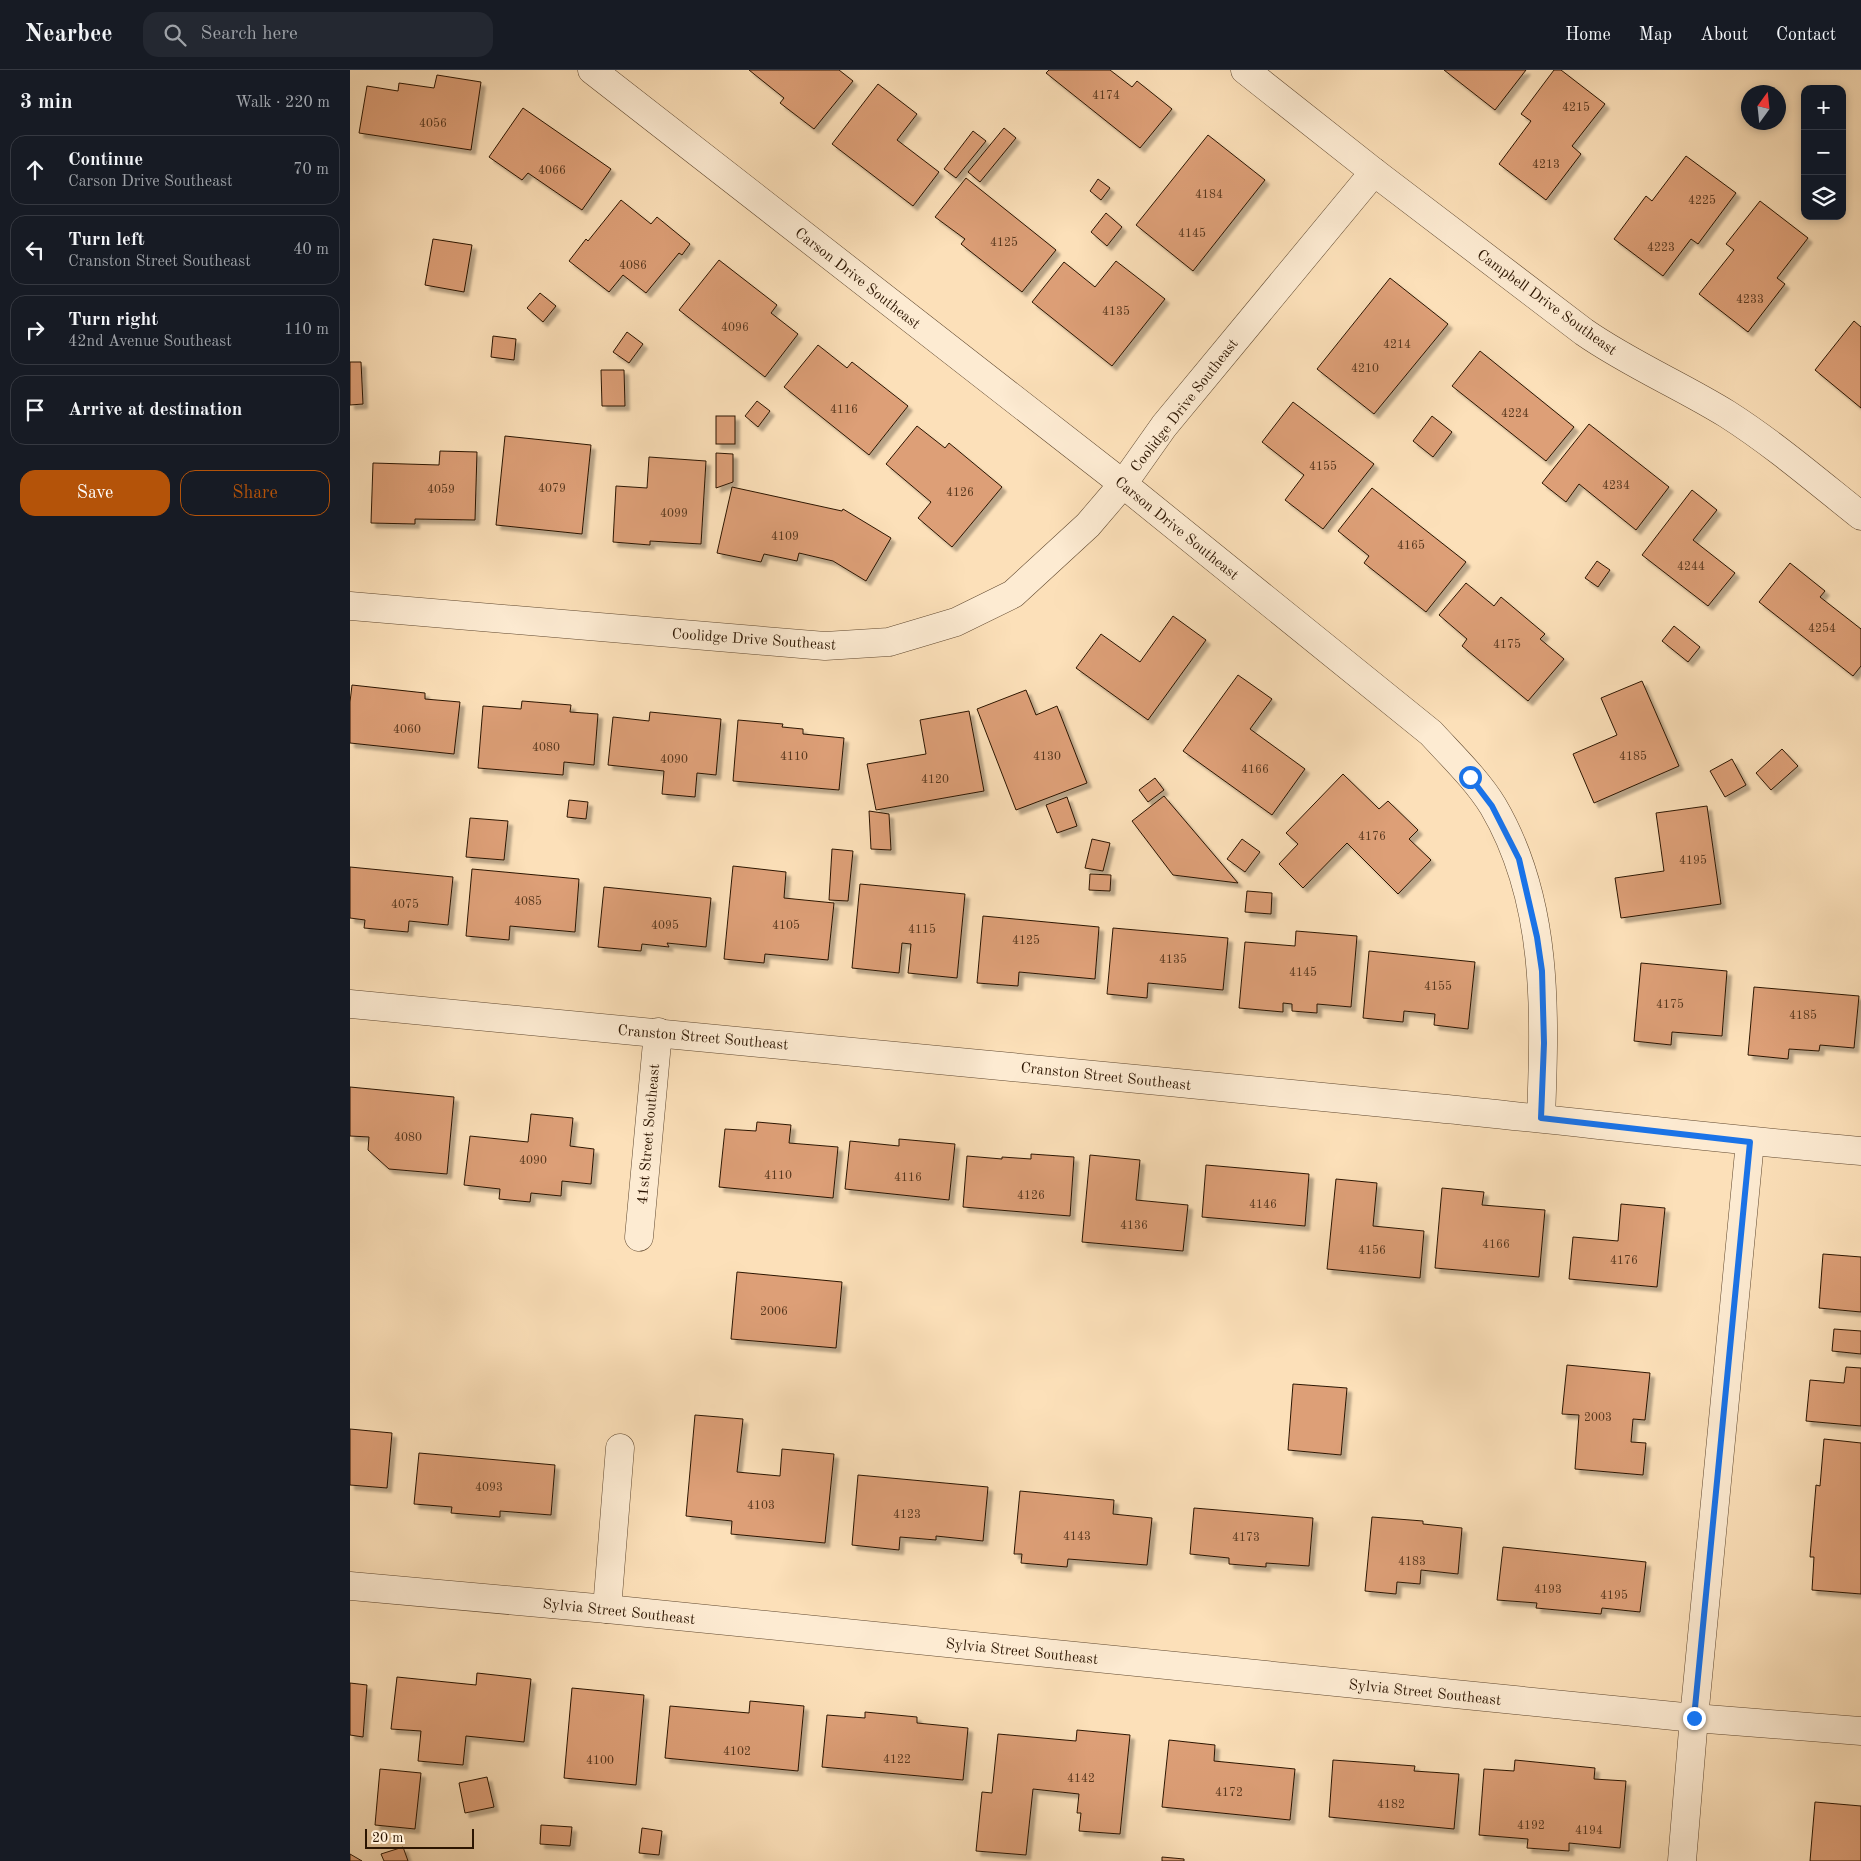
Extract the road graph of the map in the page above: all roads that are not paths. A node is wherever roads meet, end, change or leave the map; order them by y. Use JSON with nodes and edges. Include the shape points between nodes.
{"nodes":[{"id":1,"x":592,"y":70,"type":"edge"},
{"id":2,"x":1245,"y":70,"type":"edge"},
{"id":3,"x":1374,"y":172,"type":"junction"},
{"id":4,"x":1123,"y":484,"type":"junction"},
{"id":5,"x":1861,"y":516,"type":"edge"},
{"id":6,"x":350,"y":606,"type":"edge"},
{"id":7,"x":350,"y":1004,"type":"edge"},
{"id":8,"x":658,"y":1032,"type":"junction"},
{"id":9,"x":1541,"y":1118,"type":"junction"},
{"id":10,"x":1750,"y":1142,"type":"junction"},
{"id":11,"x":1861,"y":1151,"type":"edge"},
{"id":12,"x":639,"y":1237,"type":"dead end"},
{"id":13,"x":620,"y":1448,"type":"dead end"},
{"id":14,"x":350,"y":1586,"type":"edge"},
{"id":15,"x":607,"y":1609,"type":"junction"},
{"id":16,"x":1694,"y":1718,"type":"junction"},
{"id":17,"x":1861,"y":1730,"type":"edge"},
{"id":18,"x":1682,"y":1861,"type":"edge"}],
"edges":[{"from":1,"to":4,"type":"street","name":"Carson Drive Southeast"},
{"from":2,"to":3,"type":"street","name":"Campbell Drive Southeast"},
{"from":3,"to":4,"type":"street","name":"Coolidge Drive Southeast","via":[[1164,426]]},
{"from":3,"to":5,"type":"street","name":"Campbell Drive Southeast","via":[[1605,347],[1725,413]]},
{"from":4,"to":6,"type":"street","name":"Coolidge Drive Southeast","via":[[1088,525],[1013,594],[956,622],[888,642],[825,646]]},
{"from":4,"to":9,"type":"street","name":"Carson Drive Southeast","via":[[1431,733],[1492,806],[1519,859],[1537,937],[1542,971],[1544,1043]]},
{"from":7,"to":8,"type":"street","name":"Cranston Street Southeast"},
{"from":8,"to":9,"type":"street","name":"Cranston Street Southeast"},
{"from":8,"to":12,"type":"street","name":"41st Street Southeast"},
{"from":9,"to":10,"type":"street","name":"Cranston Street Southeast"},
{"from":10,"to":11,"type":"street","name":"Cranston Street Southeast"},
{"from":10,"to":16,"type":"street"},
{"from":13,"to":15,"type":"street"},
{"from":14,"to":15,"type":"street","name":"Sylvia Street Southeast"},
{"from":15,"to":16,"type":"street","name":"Sylvia Street Southeast"},
{"from":16,"to":17,"type":"street","name":"Sylvia Street Southeast"},
{"from":16,"to":18,"type":"street"}]}
